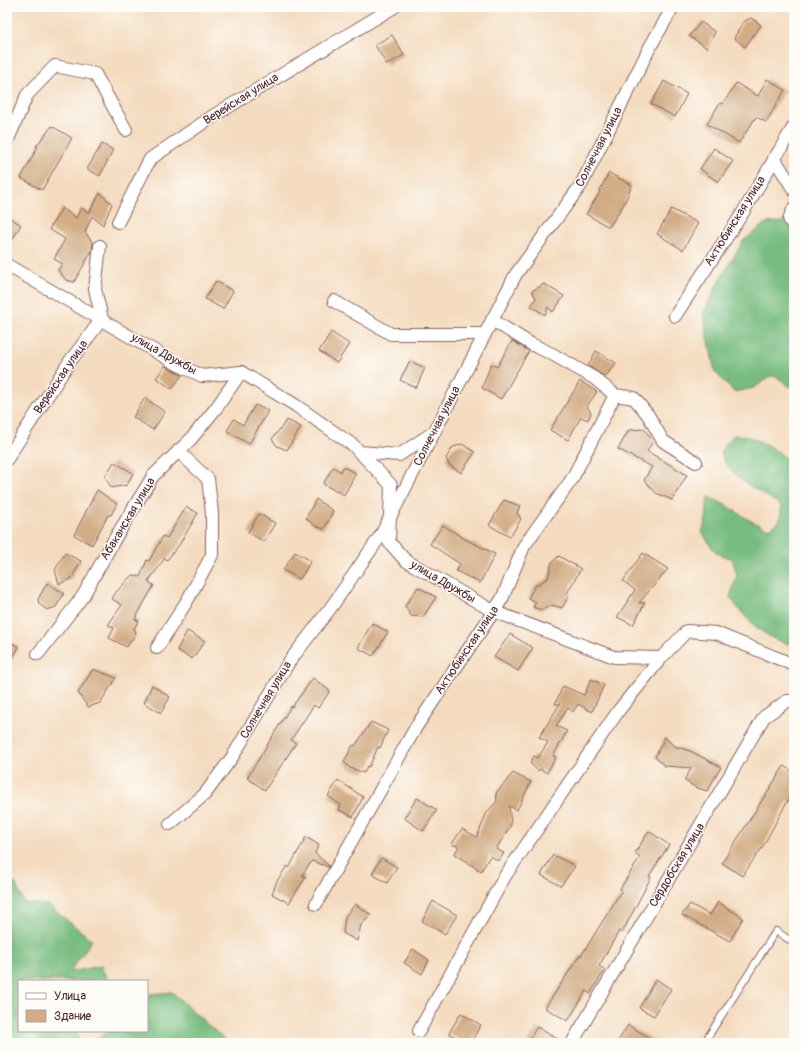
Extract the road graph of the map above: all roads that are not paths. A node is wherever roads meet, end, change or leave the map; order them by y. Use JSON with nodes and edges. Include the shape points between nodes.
{"nodes":[{"id":1,"x":394,"y":7,"type":"edge"},
{"id":2,"x":674,"y":7,"type":"edge"},
{"id":3,"x":794,"y":126,"type":"edge"},
{"id":4,"x":126,"y":130,"type":"dead end"},
{"id":5,"x":7,"y":142,"type":"edge"},
{"id":6,"x":774,"y":158,"type":"junction"},
{"id":7,"x":794,"y":190,"type":"edge"},
{"id":8,"x":794,"y":208,"type":"edge"},
{"id":9,"x":118,"y":222,"type":"dead end"},
{"id":10,"x":794,"y":227,"type":"edge"},
{"id":11,"x":100,"y":246,"type":"dead end"},
{"id":12,"x":7,"y":265,"type":"edge"},
{"id":13,"x":334,"y":301,"type":"dead end"},
{"id":14,"x":675,"y":316,"type":"dead end"},
{"id":15,"x":102,"y":319,"type":"junction"},
{"id":16,"x":492,"y":320,"type":"junction"},
{"id":17,"x":485,"y":334,"type":"junction"},
{"id":18,"x":241,"y":372,"type":"junction"},
{"id":19,"x":615,"y":395,"type":"junction"},
{"id":20,"x":435,"y":431,"type":"junction"},
{"id":21,"x":178,"y":451,"type":"junction"},
{"id":22,"x":359,"y":452,"type":"junction"},
{"id":23,"x":7,"y":459,"type":"edge"},
{"id":24,"x":696,"y":462,"type":"dead end"},
{"id":25,"x":391,"y":518,"type":"junction"},
{"id":26,"x":493,"y":610,"type":"junction"},
{"id":27,"x":157,"y":648,"type":"dead end"},
{"id":28,"x":38,"y":654,"type":"dead end"},
{"id":29,"x":661,"y":658,"type":"junction"},
{"id":30,"x":794,"y":665,"type":"edge"},
{"id":31,"x":794,"y":701,"type":"edge"},
{"id":32,"x":170,"y":824,"type":"dead end"},
{"id":33,"x":316,"y":904,"type":"dead end"},
{"id":34,"x":794,"y":943,"type":"edge"},
{"id":35,"x":419,"y":1031,"type":"dead end"},
{"id":36,"x":572,"y":1043,"type":"edge"},
{"id":37,"x":704,"y":1043,"type":"edge"}],
"edges":[{"from":1,"to":9,"type":"street","name":"Верейская улица","via":[[212,116],[150,159]]},
{"from":2,"to":16,"type":"street","name":"Солнечная улица","via":[[650,47],[582,185],[516,274]]},
{"from":3,"to":6,"type":"street","name":"Актюбинская улица"},
{"from":4,"to":5,"type":"street","via":[[95,74],[55,66],[27,95]]},
{"from":6,"to":7,"type":"street"},
{"from":6,"to":14,"type":"street","name":"Актюбинская улица","via":[[742,214]]},
{"from":8,"to":10,"type":"street","via":[[789,219]]},
{"from":11,"to":15,"type":"street","via":[[95,290]]},
{"from":12,"to":15,"type":"street","name":"улица Дружбы"},
{"from":13,"to":17,"type":"street","via":[[391,334]]},
{"from":15,"to":18,"type":"street","name":"улица Дружбы","via":[[202,376]]},
{"from":15,"to":23,"type":"street","name":"Верейская улица","via":[[70,361]]},
{"from":16,"to":17,"type":"street","name":"Солнечная улица"},
{"from":16,"to":19,"type":"street","via":[[530,344],[594,378]]},
{"from":17,"to":20,"type":"street","name":"Солнечная улица"},
{"from":18,"to":21,"type":"street","name":"Абаканская улица","via":[[217,408]]},
{"from":18,"to":22,"type":"street","name":"улица Дружбы","via":[[295,405]]},
{"from":19,"to":24,"type":"street","via":[[634,398],[648,415],[663,441]]},
{"from":19,"to":26,"type":"street","name":"Актюбинская улица","via":[[572,479],[524,546],[502,598]]},
{"from":20,"to":22,"type":"street","via":[[399,454]]},
{"from":20,"to":25,"type":"street","name":"Солнечная улица"},
{"from":21,"to":27,"type":"street","via":[[208,479],[212,513],[212,555]]},
{"from":21,"to":28,"type":"street","name":"Абаканская улица","via":[[154,476],[83,596]]},
{"from":22,"to":25,"type":"street","name":"улица Дружбы","via":[[391,485]]},
{"from":25,"to":26,"type":"street","name":"улица Дружбы","via":[[389,542],[405,560]]},
{"from":25,"to":32,"type":"street","name":"Солнечная улица","via":[[332,606],[289,662],[233,756],[205,794]]},
{"from":26,"to":29,"type":"street","name":"улица Дружбы","via":[[614,657]]},
{"from":26,"to":33,"type":"street","name":"Актюбинская улица","via":[[416,727]]},
{"from":29,"to":30,"type":"street","via":[[687,631],[716,634]]},
{"from":29,"to":35,"type":"street","via":[[619,710],[505,876]]},
{"from":31,"to":36,"type":"street","name":"Сердобская улица","via":[[787,701],[764,717]]},
{"from":34,"to":37,"type":"lane","via":[[776,931]]}]}
